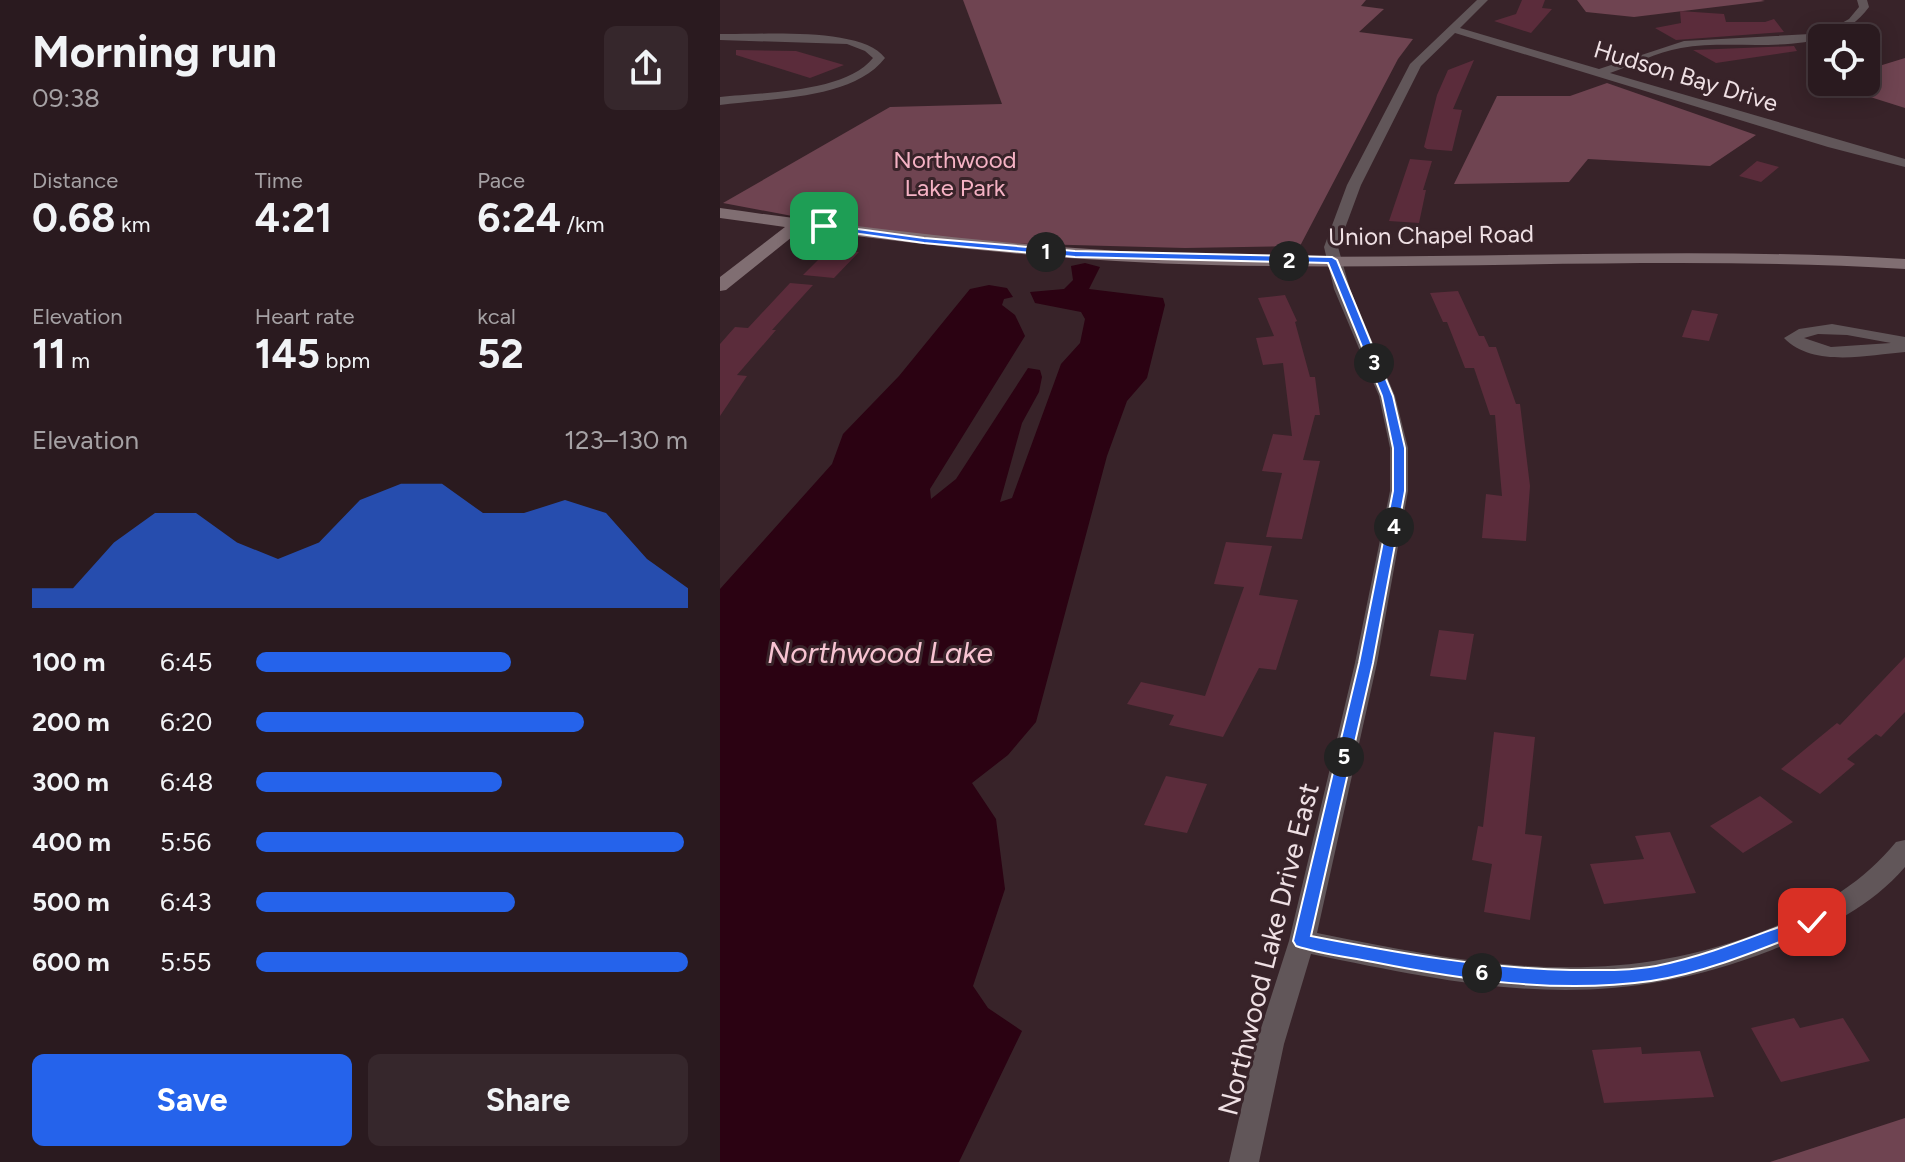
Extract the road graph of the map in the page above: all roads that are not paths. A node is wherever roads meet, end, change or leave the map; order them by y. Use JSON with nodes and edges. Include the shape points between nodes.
{"nodes":[{"id":1,"x":1483,"y":0,"type":"edge"},
{"id":2,"x":1862,"y":0,"type":"edge"},
{"id":3,"x":1454,"y":29,"type":"junction"},
{"id":4,"x":720,"y":37,"type":"edge"},
{"id":5,"x":1602,"y":72,"type":"junction"},
{"id":6,"x":720,"y":101,"type":"edge"},
{"id":7,"x":1905,"y":163,"type":"edge"},
{"id":8,"x":720,"y":213,"type":"edge"},
{"id":9,"x":799,"y":224,"type":"junction"},
{"id":10,"x":1332,"y":260,"type":"junction"},
{"id":11,"x":1905,"y":264,"type":"edge"},
{"id":12,"x":720,"y":286,"type":"edge"},
{"id":13,"x":1905,"y":345,"type":"edge"},
{"id":14,"x":1905,"y":849,"type":"edge"},
{"id":15,"x":1302,"y":941,"type":"junction"},
{"id":16,"x":1244,"y":1162,"type":"edge"}],
"edges":[{"from":1,"to":3,"type":"street"},
{"from":2,"to":5,"type":"street","via":[[1861,15],[1840,30],[1795,39],[1679,45]]},
{"from":3,"to":5,"type":"street","name":"Hudson Bay Drive"},
{"from":3,"to":10,"type":"street","via":[[1425,54],[1406,81],[1343,208]]},
{"from":4,"to":6,"type":"street","via":[[847,41],[879,58],[864,74],[840,83]]},
{"from":5,"to":7,"type":"street","name":"Hudson Bay Drive"},
{"from":8,"to":9,"type":"street","name":"Union Chapel Road"},
{"from":9,"to":10,"type":"street","name":"Union Chapel Road","via":[[1075,254]]},
{"from":9,"to":12,"type":"street"},
{"from":10,"to":11,"type":"street","name":"Union Chapel Road","via":[[1694,255]]},
{"from":10,"to":15,"type":"street","name":"Northwood Lake Drive East","via":[[1387,396],[1399,448],[1399,491]]},
{"from":13,"to":13,"type":"street","via":[[1823,329],[1804,330],[1792,338],[1806,349],[1830,351]]},
{"from":14,"to":15,"type":"street","via":[[1882,874],[1812,922],[1722,957],[1654,973],[1617,978],[1507,976],[1435,968]]},
{"from":15,"to":16,"type":"street","name":"Northwood Lake Drive East","via":[[1270,1044]]}]}
